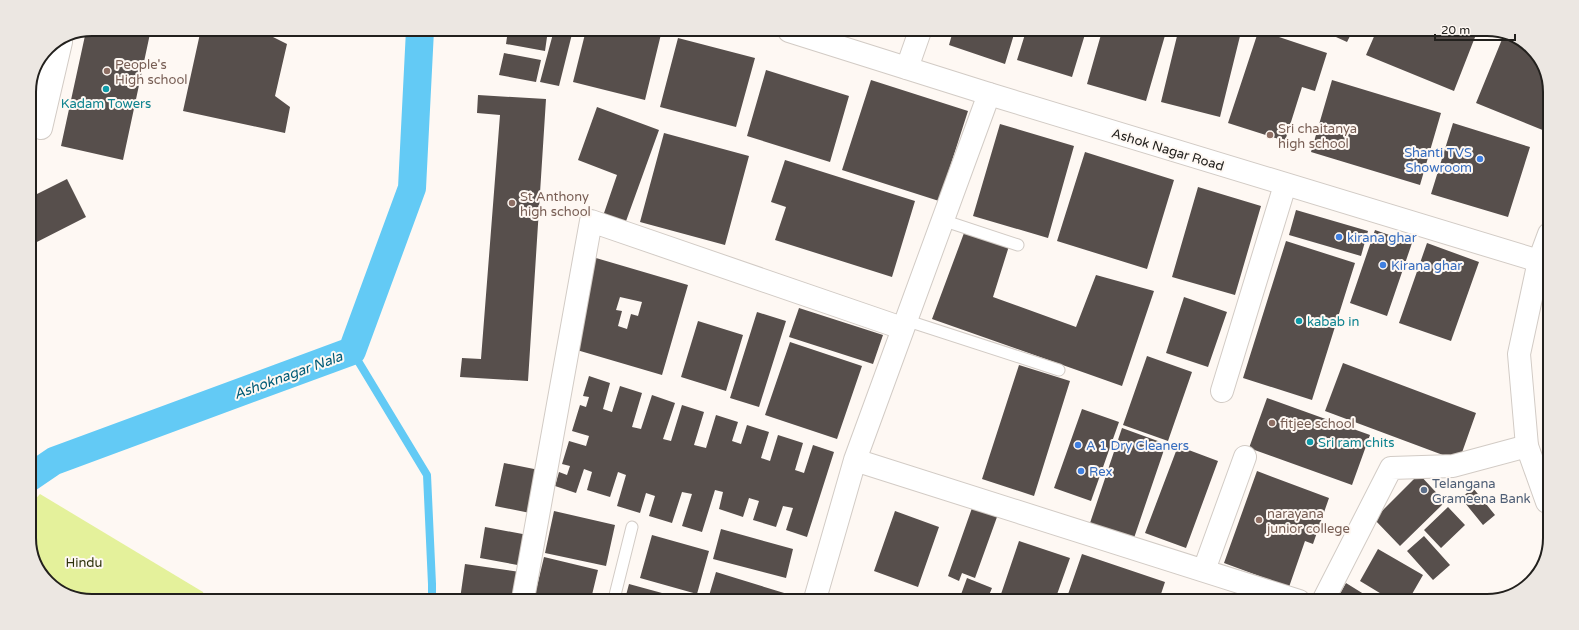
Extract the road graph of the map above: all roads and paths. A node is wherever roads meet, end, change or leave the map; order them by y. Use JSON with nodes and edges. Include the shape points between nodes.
{"nodes":[{"id":1,"x":805,"y":36,"type":"edge"},
{"id":2,"x":918,"y":36,"type":"edge"},
{"id":3,"x":60,"y":46,"type":"edge"},
{"id":4,"x":907,"y":68,"type":"junction"},
{"id":5,"x":989,"y":94,"type":"junction"},
{"id":6,"x":41,"y":128,"type":"dead end"},
{"id":7,"x":1285,"y":185,"type":"junction"},
{"id":8,"x":942,"y":220,"type":"junction"},
{"id":9,"x":1018,"y":245,"type":"dead end"},
{"id":10,"x":1543,"y":262,"type":"edge"},
{"id":11,"x":1543,"y":266,"type":"edge"},
{"id":12,"x":904,"y":324,"type":"junction"},
{"id":13,"x":1059,"y":370,"type":"dead end"},
{"id":14,"x":1222,"y":391,"type":"dead end"},
{"id":15,"x":1527,"y":446,"type":"junction"},
{"id":16,"x":1245,"y":457,"type":"dead end"},
{"id":17,"x":855,"y":460,"type":"junction"},
{"id":18,"x":1543,"y":491,"type":"edge"},
{"id":19,"x":632,"y":527,"type":"dead end"},
{"id":20,"x":1204,"y":570,"type":"junction"},
{"id":21,"x":523,"y":594,"type":"edge"},
{"id":22,"x":615,"y":594,"type":"edge"},
{"id":23,"x":816,"y":594,"type":"edge"},
{"id":24,"x":1280,"y":594,"type":"edge"},
{"id":25,"x":1327,"y":594,"type":"edge"}],
"edges":[{"from":1,"to":4,"type":"street","name":"Ashok Nagar Road"},
{"from":2,"to":4,"type":"street"},
{"from":3,"to":6,"type":"street"},
{"from":4,"to":5,"type":"street","name":"Ashok Nagar Road"},
{"from":5,"to":7,"type":"street","name":"Ashok Nagar Road"},
{"from":5,"to":8,"type":"street"},
{"from":7,"to":10,"type":"street","name":"Ashok Nagar Road"},
{"from":7,"to":14,"type":"street"},
{"from":8,"to":9,"type":"lane"},
{"from":8,"to":12,"type":"street"},
{"from":11,"to":15,"type":"street","via":[[1519,354]]},
{"from":12,"to":13,"type":"lane"},
{"from":12,"to":17,"type":"street"},
{"from":12,"to":21,"type":"street","via":[[591,221]]},
{"from":15,"to":18,"type":"street"},
{"from":15,"to":25,"type":"street","via":[[1453,466],[1391,468]]},
{"from":16,"to":20,"type":"street"},
{"from":17,"to":20,"type":"street"},
{"from":17,"to":23,"type":"street"},
{"from":19,"to":22,"type":"lane"},
{"from":20,"to":24,"type":"street"}]}
